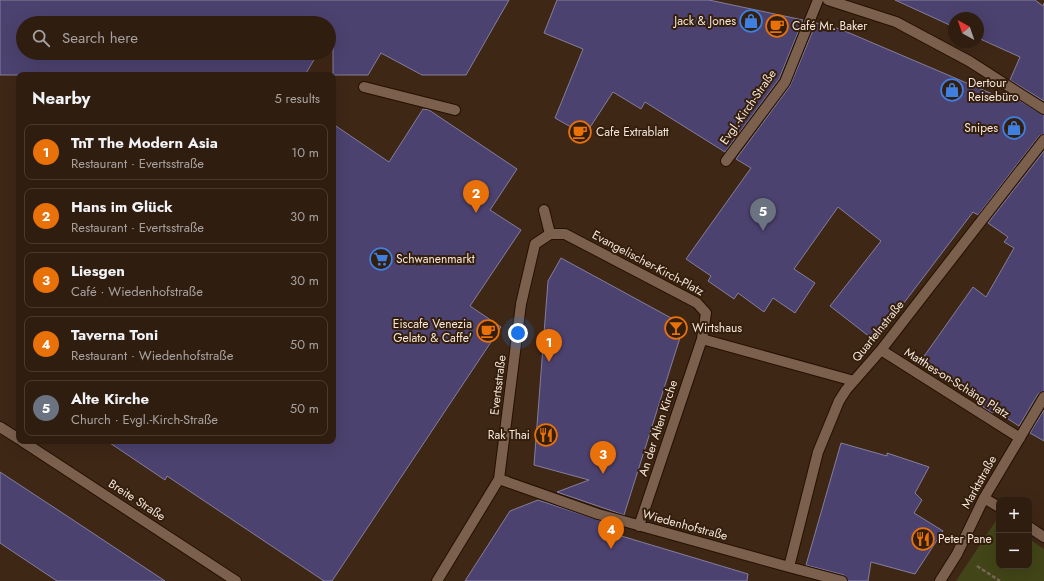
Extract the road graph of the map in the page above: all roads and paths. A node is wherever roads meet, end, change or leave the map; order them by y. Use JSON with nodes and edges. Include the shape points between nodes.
{"nodes":[{"id":1,"x":818,"y":0,"type":"edge"},
{"id":2,"x":828,"y":0,"type":"edge"},
{"id":3,"x":364,"y":87,"type":"dead end"},
{"id":4,"x":455,"y":110,"type":"dead end"},
{"id":5,"x":1044,"y":110,"type":"edge"},
{"id":6,"x":1044,"y":140,"type":"edge"},
{"id":7,"x":726,"y":161,"type":"dead end"},
{"id":8,"x":544,"y":210,"type":"dead end"},
{"id":9,"x":550,"y":234,"type":"junction"},
{"id":10,"x":702,"y":339,"type":"junction"},
{"id":11,"x":881,"y":350,"type":"junction"},
{"id":12,"x":854,"y":381,"type":"junction"},
{"id":13,"x":1044,"y":397,"type":"edge"},
{"id":14,"x":0,"y":426,"type":"edge"},
{"id":15,"x":16,"y":437,"type":"edge"},
{"id":16,"x":1020,"y":438,"type":"junction"},
{"id":17,"x":27,"y":444,"type":"edge"},
{"id":18,"x":499,"y":479,"type":"junction"},
{"id":19,"x":984,"y":498,"type":"junction"},
{"id":20,"x":996,"y":505,"type":"edge"},
{"id":21,"x":639,"y":526,"type":"junction"},
{"id":22,"x":1032,"y":529,"type":"edge"},
{"id":23,"x":1044,"y":537,"type":"edge"},
{"id":24,"x":957,"y":554,"type":"junction"},
{"id":25,"x":789,"y":567,"type":"junction"},
{"id":26,"x":236,"y":581,"type":"edge"},
{"id":27,"x":437,"y":581,"type":"edge"},
{"id":28,"x":842,"y":581,"type":"edge"},
{"id":29,"x":940,"y":581,"type":"edge"},
{"id":30,"x":1000,"y":581,"type":"edge"}],
"edges":[{"from":1,"to":7,"type":"street","name":"Evgl.-Kirch-Straße","via":[[785,82]]},
{"from":2,"to":5,"type":"street","via":[[896,22],[969,61]]},
{"from":3,"to":4,"type":"street"},
{"from":6,"to":11,"type":"street","name":"Quartelnstraße"},
{"from":8,"to":9,"type":"street"},
{"from":9,"to":10,"type":"street","name":"Evangelischer-Kirch-Platz","via":[[565,234],[697,302],[706,313]]},
{"from":9,"to":18,"type":"street","name":"Evertsstraße","via":[[535,244],[521,304]]},
{"from":10,"to":12,"type":"street"},
{"from":10,"to":21,"type":"street","name":"An der Alten Kirche"},
{"from":11,"to":12,"type":"street","name":"Quartelnstraße"},
{"from":11,"to":16,"type":"street","name":"Matthes-on-Schäng Platz"},
{"from":12,"to":25,"type":"street","name":"Quartelnstraße","via":[[839,401],[820,446]]},
{"from":13,"to":16,"type":"street","name":"Marktstraße"},
{"from":14,"to":15,"type":"street"},
{"from":16,"to":19,"type":"street","name":"Marktstraße"},
{"from":17,"to":26,"type":"street","name":"Breite Straße"},
{"from":18,"to":21,"type":"street","name":"Wiedenhofstraße"},
{"from":18,"to":27,"type":"street","name":"Evertsstraße"},
{"from":19,"to":20,"type":"street"},
{"from":19,"to":24,"type":"street","name":"Marktstraße"},
{"from":21,"to":25,"type":"street","name":"Wiedenhofstraße"},
{"from":22,"to":23,"type":"street"},
{"from":24,"to":29,"type":"street","name":"Marktstraße"},
{"from":24,"to":30,"type":"path"},
{"from":25,"to":28,"type":"street","name":"Wiedenhofstraße"}]}
